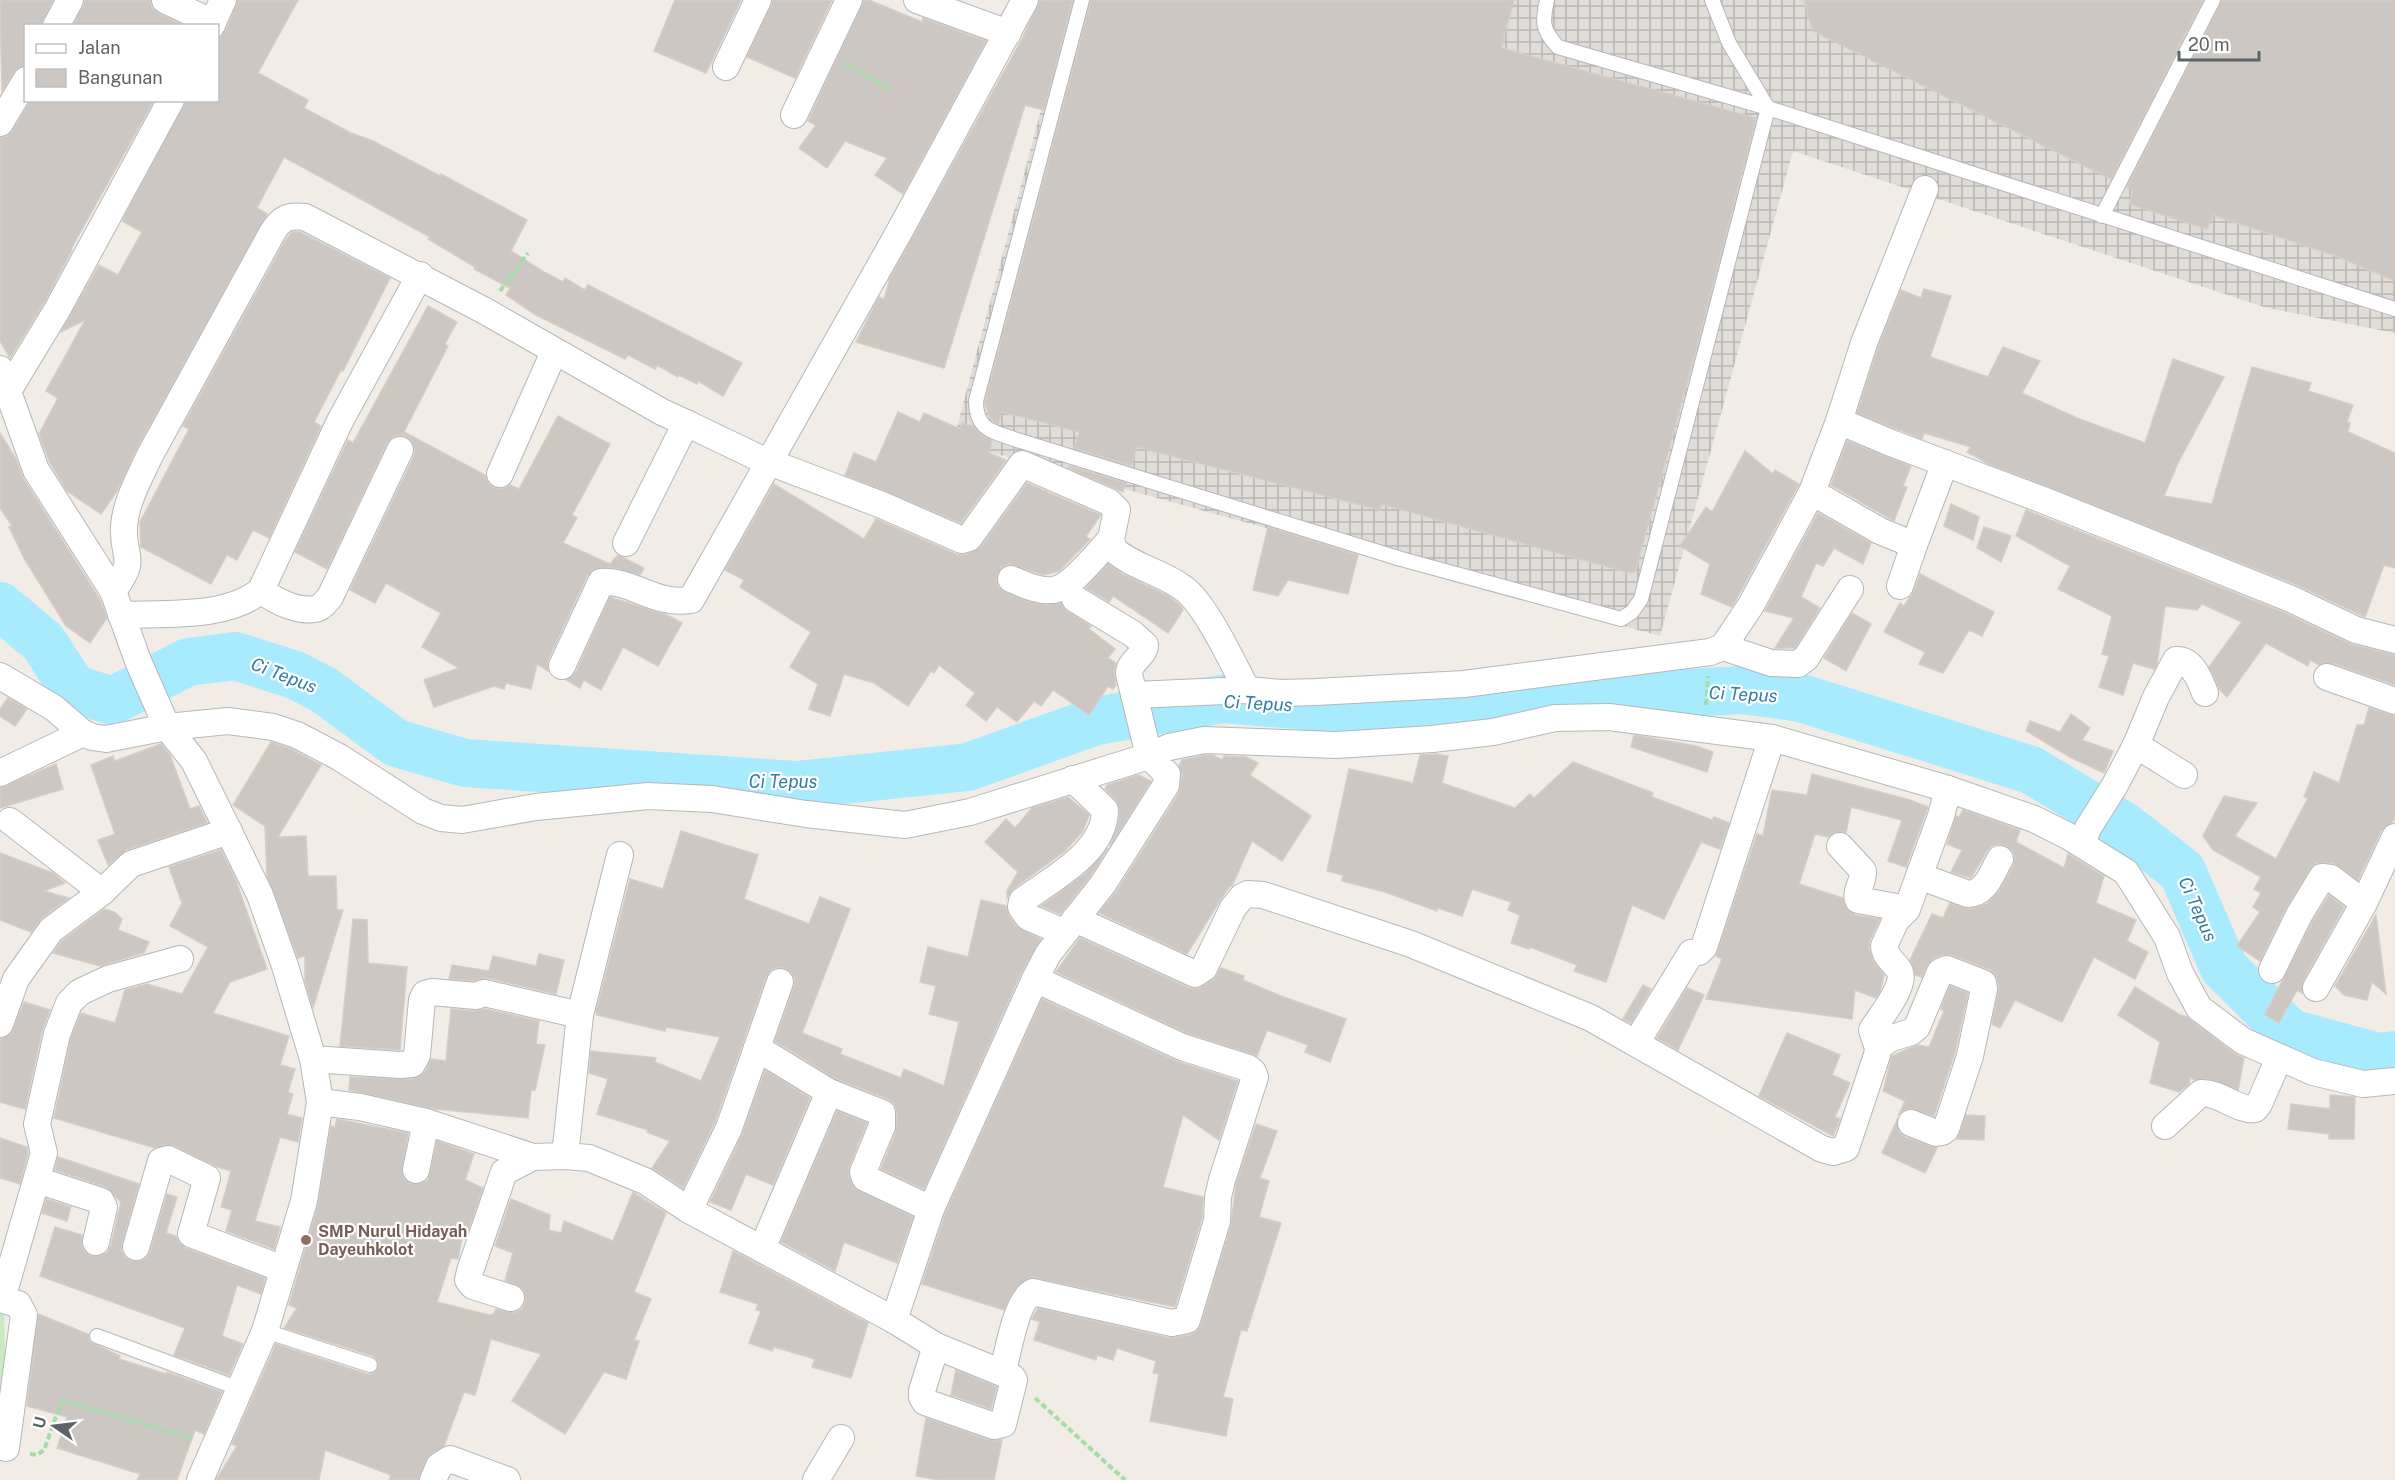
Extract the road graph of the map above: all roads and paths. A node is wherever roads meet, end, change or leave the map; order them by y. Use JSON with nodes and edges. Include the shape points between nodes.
{"nodes":[{"id":1,"x":70,"y":0,"type":"edge"},
{"id":2,"x":165,"y":0,"type":"edge"},
{"id":3,"x":758,"y":0,"type":"edge"},
{"id":4,"x":849,"y":0,"type":"edge"},
{"id":5,"x":917,"y":0,"type":"edge"},
{"id":6,"x":1025,"y":0,"type":"edge"},
{"id":7,"x":1082,"y":0,"type":"edge"},
{"id":8,"x":1547,"y":0,"type":"edge"},
{"id":9,"x":1712,"y":0,"type":"edge"},
{"id":10,"x":2213,"y":0,"type":"edge"},
{"id":11,"x":216,"y":16,"type":"edge"},
{"id":12,"x":57,"y":24,"type":"edge"},
{"id":13,"x":1008,"y":33,"type":"junction"},
{"id":14,"x":824,"y":51,"type":"junction"},
{"id":15,"x":726,"y":67,"type":"dead end"},
{"id":16,"x":24,"y":83,"type":"edge"},
{"id":17,"x":889,"y":89,"type":"dead end"},
{"id":18,"x":170,"y":102,"type":"edge"},
{"id":19,"x":1768,"y":108,"type":"junction"},
{"id":20,"x":794,"y":115,"type":"dead end"},
{"id":21,"x":0,"y":123,"type":"edge"},
{"id":22,"x":1924,"y":189,"type":"dead end"},
{"id":23,"x":2102,"y":216,"type":"junction"},
{"id":24,"x":528,"y":252,"type":"dead end"},
{"id":25,"x":420,"y":276,"type":"junction"},
{"id":26,"x":2395,"y":309,"type":"edge"},
{"id":27,"x":485,"y":311,"type":"junction"},
{"id":28,"x":554,"y":352,"type":"junction"},
{"id":29,"x":3,"y":384,"type":"edge"},
{"id":30,"x":1839,"y":421,"type":"junction"},
{"id":31,"x":686,"y":423,"type":"junction"},
{"id":32,"x":400,"y":450,"type":"dead end"},
{"id":33,"x":770,"y":462,"type":"junction"},
{"id":34,"x":1945,"y":463,"type":"junction"},
{"id":35,"x":500,"y":474,"type":"dead end"},
{"id":36,"x":1812,"y":492,"type":"junction"},
{"id":37,"x":1111,"y":538,"type":"junction"},
{"id":38,"x":626,"y":543,"type":"dead end"},
{"id":39,"x":1914,"y":545,"type":"junction"},
{"id":40,"x":1011,"y":579,"type":"dead end"},
{"id":41,"x":1900,"y":586,"type":"dead end"},
{"id":42,"x":1850,"y":589,"type":"dead end"},
{"id":43,"x":261,"y":590,"type":"junction"},
{"id":44,"x":1075,"y":599,"type":"dead end"},
{"id":45,"x":117,"y":603,"type":"junction"},
{"id":46,"x":2395,"y":640,"type":"edge"},
{"id":47,"x":1716,"y":656,"type":"junction"},
{"id":48,"x":562,"y":666,"type":"dead end"},
{"id":49,"x":0,"y":676,"type":"edge"},
{"id":50,"x":2327,"y":677,"type":"dead end"},
{"id":51,"x":1247,"y":690,"type":"junction"},
{"id":52,"x":2205,"y":693,"type":"dead end"},
{"id":53,"x":1135,"y":699,"type":"junction"},
{"id":54,"x":2395,"y":701,"type":"edge"},
{"id":55,"x":1706,"y":707,"type":"dead end"},
{"id":56,"x":165,"y":723,"type":"junction"},
{"id":57,"x":83,"y":733,"type":"junction"},
{"id":58,"x":1772,"y":738,"type":"junction"},
{"id":59,"x":2136,"y":745,"type":"junction"},
{"id":60,"x":1147,"y":751,"type":"junction"},
{"id":61,"x":0,"y":773,"type":"edge"},
{"id":62,"x":2184,"y":775,"type":"dead end"},
{"id":63,"x":1073,"y":779,"type":"junction"},
{"id":64,"x":1948,"y":789,"type":"junction"},
{"id":65,"x":10,"y":821,"type":"dead end"},
{"id":66,"x":229,"y":831,"type":"junction"},
{"id":67,"x":2085,"y":836,"type":"junction"},
{"id":68,"x":2395,"y":837,"type":"edge"},
{"id":69,"x":1840,"y":846,"type":"dead end"},
{"id":70,"x":620,"y":855,"type":"dead end"},
{"id":71,"x":2000,"y":859,"type":"dead end"},
{"id":72,"x":1919,"y":876,"type":"junction"},
{"id":73,"x":102,"y":892,"type":"junction"},
{"id":74,"x":2364,"y":903,"type":"junction"},
{"id":75,"x":1907,"y":909,"type":"junction"},
{"id":76,"x":1069,"y":926,"type":"junction"},
{"id":77,"x":180,"y":958,"type":"dead end"},
{"id":78,"x":2272,"y":970,"type":"dead end"},
{"id":79,"x":1035,"y":979,"type":"junction"},
{"id":80,"x":780,"y":982,"type":"dead end"},
{"id":81,"x":2316,"y":988,"type":"dead end"},
{"id":82,"x":580,"y":1015,"type":"junction"},
{"id":83,"x":0,"y":1024,"type":"edge"},
{"id":84,"x":1636,"y":1043,"type":"junction"},
{"id":85,"x":757,"y":1048,"type":"junction"},
{"id":86,"x":1878,"y":1048,"type":"junction"},
{"id":87,"x":2279,"y":1058,"type":"junction"},
{"id":88,"x":313,"y":1059,"type":"junction"},
{"id":89,"x":2395,"y":1081,"type":"edge"},
{"id":90,"x":829,"y":1092,"type":"junction"},
{"id":91,"x":320,"y":1102,"type":"junction"},
{"id":92,"x":426,"y":1122,"type":"junction"},
{"id":93,"x":1911,"y":1123,"type":"dead end"},
{"id":94,"x":2166,"y":1126,"type":"dead end"},
{"id":95,"x":566,"y":1156,"type":"junction"},
{"id":96,"x":533,"y":1157,"type":"junction"},
{"id":97,"x":416,"y":1170,"type":"dead end"},
{"id":98,"x":37,"y":1180,"type":"junction"},
{"id":99,"x":931,"y":1209,"type":"junction"},
{"id":100,"x":689,"y":1210,"type":"junction"},
{"id":101,"x":96,"y":1242,"type":"dead end"},
{"id":102,"x":136,"y":1247,"type":"dead end"},
{"id":103,"x":762,"y":1248,"type":"junction"},
{"id":104,"x":283,"y":1269,"type":"junction"},
{"id":105,"x":0,"y":1298,"type":"edge"},
{"id":106,"x":511,"y":1298,"type":"dead end"},
{"id":107,"x":894,"y":1320,"type":"junction"},
{"id":108,"x":265,"y":1331,"type":"junction"},
{"id":109,"x":97,"y":1336,"type":"dead end"},
{"id":110,"x":931,"y":1360,"type":"junction"},
{"id":111,"x":370,"y":1365,"type":"dead end"},
{"id":112,"x":1009,"y":1387,"type":"junction"},
{"id":113,"x":240,"y":1389,"type":"junction"},
{"id":114,"x":841,"y":1438,"type":"dead end"},
{"id":115,"x":216,"y":1444,"type":"junction"},
{"id":116,"x":6,"y":1448,"type":"joint"},
{"id":117,"x":200,"y":1480,"type":"edge"},
{"id":118,"x":434,"y":1480,"type":"edge"},
{"id":119,"x":507,"y":1480,"type":"edge"},
{"id":120,"x":816,"y":1480,"type":"edge"},
{"id":121,"x":1125,"y":1480,"type":"edge"}],
"edges":[{"from":1,"to":12,"type":"street"},
{"from":2,"to":11,"type":"street"},
{"from":3,"to":15,"type":"street"},
{"from":4,"to":14,"type":"street"},
{"from":5,"to":13,"type":"street"},
{"from":6,"to":13,"type":"street"},
{"from":7,"to":19,"type":"lane","via":[[976,400],[980,422],[1017,440],[1389,555],[1621,618],[1632,612],[1641,599]]},
{"from":8,"to":19,"type":"lane","via":[[1545,31],[1558,47]]},
{"from":9,"to":19,"type":"lane","via":[[1729,43]]},
{"from":10,"to":23,"type":"lane"},
{"from":13,"to":33,"type":"street"},
{"from":14,"to":17,"type":"path"},
{"from":14,"to":20,"type":"street"},
{"from":16,"to":21,"type":"street"},
{"from":18,"to":29,"type":"street","via":[[57,310]]},
{"from":19,"to":23,"type":"lane"},
{"from":22,"to":30,"type":"street","via":[[1864,343]]},
{"from":23,"to":26,"type":"lane"},
{"from":24,"to":27,"type":"path"},
{"from":25,"to":27,"type":"street"},
{"from":25,"to":43,"type":"street","via":[[340,421]]},
{"from":25,"to":45,"type":"street","via":[[305,217],[280,220],[138,482],[124,525],[128,565]]},
{"from":27,"to":28,"type":"street"},
{"from":28,"to":31,"type":"street"},
{"from":28,"to":35,"type":"street"},
{"from":29,"to":45,"type":"street","via":[[36,470]]},
{"from":30,"to":34,"type":"street"},
{"from":30,"to":36,"type":"street"},
{"from":31,"to":33,"type":"street"},
{"from":31,"to":38,"type":"street"},
{"from":32,"to":43,"type":"street","via":[[323,605],[317,609],[295,607]]},
{"from":33,"to":37,"type":"street","via":[[965,540],[1021,465],[1026,464],[1114,505],[1118,514]]},
{"from":33,"to":48,"type":"street","via":[[691,600],[677,602],[612,581],[601,582]]},
{"from":34,"to":39,"type":"street"},
{"from":34,"to":46,"type":"street","via":[[2291,599],[2356,630]]},
{"from":36,"to":39,"type":"street","via":[[1880,531]]},
{"from":36,"to":47,"type":"street","via":[[1751,605]]},
{"from":37,"to":40,"type":"street","via":[[1069,583],[1053,591]]},
{"from":37,"to":51,"type":"street","via":[[1114,550],[1122,557],[1183,587],[1198,602]]},
{"from":39,"to":41,"type":"street"},
{"from":42,"to":47,"type":"street","via":[[1806,658],[1798,664]]},
{"from":43,"to":45,"type":"street","via":[[252,598],[222,609]]},
{"from":44,"to":53,"type":"street","via":[[1145,645],[1129,668]]},
{"from":45,"to":56,"type":"street"},
{"from":47,"to":51,"type":"street","via":[[1710,652],[1464,684],[1282,693]]},
{"from":47,"to":55,"type":"path"},
{"from":49,"to":57,"type":"street","via":[[54,708]]},
{"from":50,"to":54,"type":"street"},
{"from":51,"to":53,"type":"street"},
{"from":52,"to":59,"type":"street","via":[[2191,667],[2176,660]]},
{"from":53,"to":60,"type":"street"},
{"from":56,"to":57,"type":"street","via":[[106,740]]},
{"from":56,"to":63,"type":"street","via":[[228,721],[273,727],[339,757],[423,811],[462,820],[536,807],[648,796],[712,800],[905,825],[970,812]]},
{"from":56,"to":66,"type":"street","via":[[194,760]]},
{"from":57,"to":61,"type":"street"},
{"from":58,"to":60,"type":"street","via":[[1609,717],[1555,718],[1493,732],[1432,739],[1336,745],[1204,740]]},
{"from":58,"to":64,"type":"street"},
{"from":58,"to":84,"type":"street","via":[[1704,947],[1691,953]]},
{"from":59,"to":62,"type":"street"},
{"from":59,"to":67,"type":"street"},
{"from":60,"to":63,"type":"street"},
{"from":60,"to":76,"type":"street","via":[[1167,774],[1166,785],[1102,884]]},
{"from":63,"to":76,"type":"street","via":[[1105,810],[1102,830],[1090,850],[1022,901],[1021,907],[1028,916]]},
{"from":64,"to":67,"type":"street"},
{"from":64,"to":72,"type":"street"},
{"from":65,"to":73,"type":"street"},
{"from":66,"to":73,"type":"street","via":[[131,864]]},
{"from":66,"to":88,"type":"street","via":[[260,895]]},
{"from":67,"to":87,"type":"street","via":[[2126,872],[2167,937],[2199,1008],[2244,1041]]},
{"from":68,"to":74,"type":"street"},
{"from":69,"to":75,"type":"street","via":[[1863,871],[1858,900]]},
{"from":70,"to":82,"type":"street"},
{"from":71,"to":72,"type":"street","via":[[1983,889],[1974,894]]},
{"from":72,"to":75,"type":"street"},
{"from":73,"to":83,"type":"street","via":[[51,930],[16,979]]},
{"from":74,"to":78,"type":"street","via":[[2331,878],[2322,876]]},
{"from":74,"to":81,"type":"street"},
{"from":75,"to":86,"type":"street","via":[[1896,920],[1884,946],[1900,971],[1901,980],[1872,1030]]},
{"from":76,"to":79,"type":"street"},
{"from":76,"to":84,"type":"street","via":[[1195,974],[1204,968],[1238,902],[1248,894],[1263,895],[1411,944],[1591,1018]]},
{"from":77,"to":98,"type":"street","via":[[108,979],[80,992],[69,1003],[57,1034],[37,1124],[44,1150]]},
{"from":79,"to":99,"type":"street"},
{"from":79,"to":112,"type":"street","via":[[1182,1047],[1248,1068],[1255,1077],[1222,1180],[1217,1221],[1187,1320],[1172,1323],[1033,1292],[1021,1305]]},
{"from":80,"to":85,"type":"street"},
{"from":82,"to":88,"type":"street","via":[[484,993],[476,996],[432,992],[422,1000],[417,1055],[412,1064]]},
{"from":82,"to":95,"type":"street"},
{"from":84,"to":86,"type":"street","via":[[1833,1152],[1846,1148]]},
{"from":85,"to":90,"type":"street"},
{"from":85,"to":100,"type":"street","via":[[729,1128]]},
{"from":86,"to":93,"type":"street","via":[[1917,1027],[1940,972],[1947,969],[1984,984],[1970,1056],[1946,1129],[1936,1132]]},
{"from":87,"to":89,"type":"street","via":[[2313,1072],[2363,1084]]},
{"from":87,"to":94,"type":"street","via":[[2255,1109],[2201,1093]]},
{"from":88,"to":91,"type":"street"},
{"from":90,"to":99,"type":"street","via":[[882,1113],[882,1126],[863,1172],[865,1178]]},
{"from":90,"to":103,"type":"street"},
{"from":91,"to":92,"type":"street"},
{"from":91,"to":104,"type":"street","via":[[304,1201]]},
{"from":92,"to":96,"type":"street"},
{"from":92,"to":97,"type":"street"},
{"from":95,"to":96,"type":"street"},
{"from":95,"to":100,"type":"street","via":[[589,1158],[645,1181]]},
{"from":96,"to":106,"type":"street","via":[[501,1180],[468,1280],[473,1286]]},
{"from":98,"to":101,"type":"street","via":[[101,1201],[104,1207]]},
{"from":98,"to":105,"type":"street"},
{"from":99,"to":107,"type":"street"},
{"from":100,"to":103,"type":"street"},
{"from":102,"to":104,"type":"street","via":[[161,1161],[168,1159],[207,1178],[191,1234]]},
{"from":103,"to":107,"type":"street"},
{"from":104,"to":108,"type":"street"},
{"from":105,"to":116,"type":"street","via":[[18,1304],[24,1315]]},
{"from":107,"to":110,"type":"street"},
{"from":108,"to":111,"type":"lane"},
{"from":108,"to":113,"type":"street"},
{"from":109,"to":113,"type":"lane"},
{"from":110,"to":112,"type":"street"},
{"from":110,"to":112,"type":"street","via":[[922,1398],[929,1405],[996,1427],[1003,1424]]},
{"from":112,"to":121,"type":"path"},
{"from":113,"to":115,"type":"street"},
{"from":114,"to":120,"type":"street"},
{"from":115,"to":116,"type":"path","via":[[64,1401],[41,1454]]},
{"from":115,"to":117,"type":"street"},
{"from":118,"to":119,"type":"street","via":[[439,1466],[450,1460]]}]}
